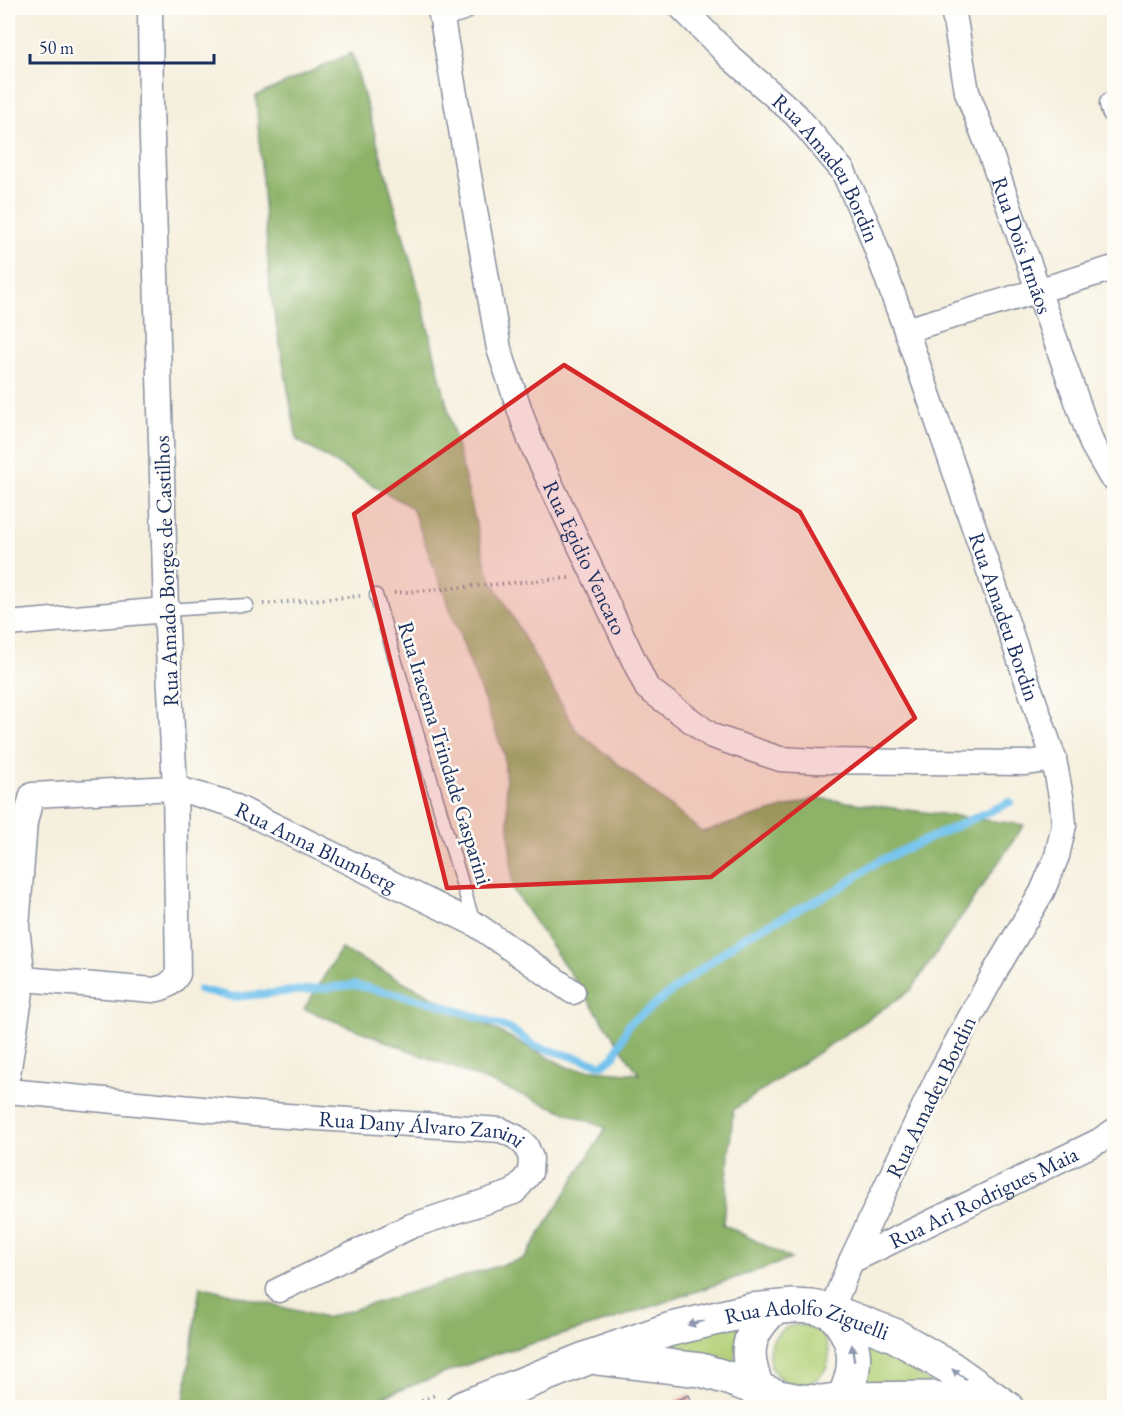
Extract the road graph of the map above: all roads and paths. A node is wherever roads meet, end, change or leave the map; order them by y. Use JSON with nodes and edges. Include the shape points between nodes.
{"nodes":[{"id":1,"x":150,"y":8,"type":"edge"},
{"id":2,"x":463,"y":8,"type":"edge"},
{"id":3,"x":682,"y":8,"type":"edge"},
{"id":4,"x":953,"y":8,"type":"edge"},
{"id":5,"x":440,"y":11,"type":"edge"},
{"id":6,"x":1114,"y":268,"type":"edge"},
{"id":7,"x":1039,"y":290,"type":"junction"},
{"id":8,"x":906,"y":330,"type":"junction"},
{"id":9,"x":1113,"y":476,"type":"edge"},
{"id":10,"x":594,"y":576,"type":"junction"},
{"id":11,"x":376,"y":595,"type":"junction"},
{"id":12,"x":247,"y":605,"type":"joint"},
{"id":13,"x":166,"y":610,"type":"junction"},
{"id":14,"x":8,"y":624,"type":"edge"},
{"id":15,"x":1054,"y":759,"type":"junction"},
{"id":16,"x":175,"y":788,"type":"junction"},
{"id":17,"x":475,"y":924,"type":"junction"},
{"id":18,"x":12,"y":927,"type":"edge"},
{"id":19,"x":23,"y":979,"type":"junction"},
{"id":20,"x":573,"y":992,"type":"dead end"},
{"id":21,"x":8,"y":1074,"type":"edge"},
{"id":22,"x":8,"y":1091,"type":"edge"},
{"id":23,"x":1114,"y":1131,"type":"edge"},
{"id":24,"x":851,"y":1261,"type":"junction"},
{"id":25,"x":279,"y":1290,"type":"dead end"},
{"id":26,"x":774,"y":1308,"type":"junction"},
{"id":27,"x":831,"y":1311,"type":"junction"},
{"id":28,"x":590,"y":1357,"type":"junction"},
{"id":29,"x":758,"y":1389,"type":"junction"},
{"id":30,"x":845,"y":1403,"type":"edge"},
{"id":31,"x":462,"y":1407,"type":"edge"},
{"id":32,"x":969,"y":1407,"type":"edge"},
{"id":33,"x":1007,"y":1407,"type":"edge"}],
"edges":[{"from":1,"to":13,"type":"street","name":"Rua Amado Borges de Castilhos"},
{"from":2,"to":5,"type":"street"},
{"from":3,"to":8,"type":"street","name":"Rua Amadeu Bordin","via":[[796,115],[843,171]]},
{"from":4,"to":7,"type":"street","name":"Rua Dois Irmãos","via":[[967,92]]},
{"from":5,"to":10,"type":"street","name":"Rua Egidio Vencato","via":[[499,349],[530,440]]},
{"from":6,"to":7,"type":"street"},
{"from":7,"to":8,"type":"street"},
{"from":7,"to":9,"type":"street","name":"Rua Dois Irmãos","via":[[1092,444]]},
{"from":8,"to":15,"type":"street","name":"Rua Amadeu Bordin"},
{"from":10,"to":11,"type":"path"},
{"from":10,"to":15,"type":"street","name":"Rua Egidio Vencato","via":[[647,688],[712,736],[780,759],[1027,763]]},
{"from":11,"to":12,"type":"path"},
{"from":11,"to":17,"type":"lane","name":"Rua Iracema Trindade Gasparini"},
{"from":12,"to":13,"type":"lane"},
{"from":13,"to":14,"type":"street"},
{"from":13,"to":16,"type":"street","name":"Rua Amado Borges de Castilhos"},
{"from":15,"to":24,"type":"street","name":"Rua Amadeu Bordin","via":[[1064,825],[1057,856],[1042,892],[939,1074]]},
{"from":16,"to":17,"type":"street","name":"Rua Anna Blumberg","via":[[228,803]]},
{"from":16,"to":18,"type":"street","name":"Rua Anna Blumberg","via":[[32,795]]},
{"from":16,"to":19,"type":"street","name":"Rua Amado Borges de Castilhos","via":[[178,974],[172,983],[153,990]]},
{"from":17,"to":20,"type":"street","name":"Rua Anna Blumberg"},
{"from":18,"to":19,"type":"street"},
{"from":19,"to":21,"type":"street"},
{"from":22,"to":25,"type":"street","name":"Rua Dany Álvaro Zanini","via":[[256,1114],[501,1130],[526,1146],[531,1158],[530,1173],[514,1192],[411,1226]]},
{"from":23,"to":24,"type":"street","name":"Rua Ari Rodrigues Maia"},
{"from":24,"to":27,"type":"street","name":"Rua Amadeu Bordin"},
{"from":26,"to":27,"type":"main road","name":"Rua Adolfo Ziguelli"},
{"from":26,"to":28,"type":"main road","name":"Rua Adolfo Ziguelli","one_way":true,"via":[[668,1330]]},
{"from":26,"to":29,"type":"main road","via":[[752,1336],[751,1372]]},
{"from":30,"to":27,"type":"main road","one_way":true,"via":[[854,1353],[850,1337]]},
{"from":33,"to":27,"type":"main road","name":"Rua Adolfo Ziguelli","one_way":true,"via":[[894,1335]]},
{"from":28,"to":29,"type":"main road","name":"Rua Adolfo Ziguelli","via":[[701,1370]]},
{"from":28,"to":31,"type":"main road","name":"Rua Adolfo Ziguelli"},
{"from":29,"to":30,"type":"main road","name":"Rua Adolfo Ziguelli","via":[[800,1401]]},
{"from":30,"to":32,"type":"main road","name":"Rua Adolfo Ziguelli","via":[[933,1398]]}]}
